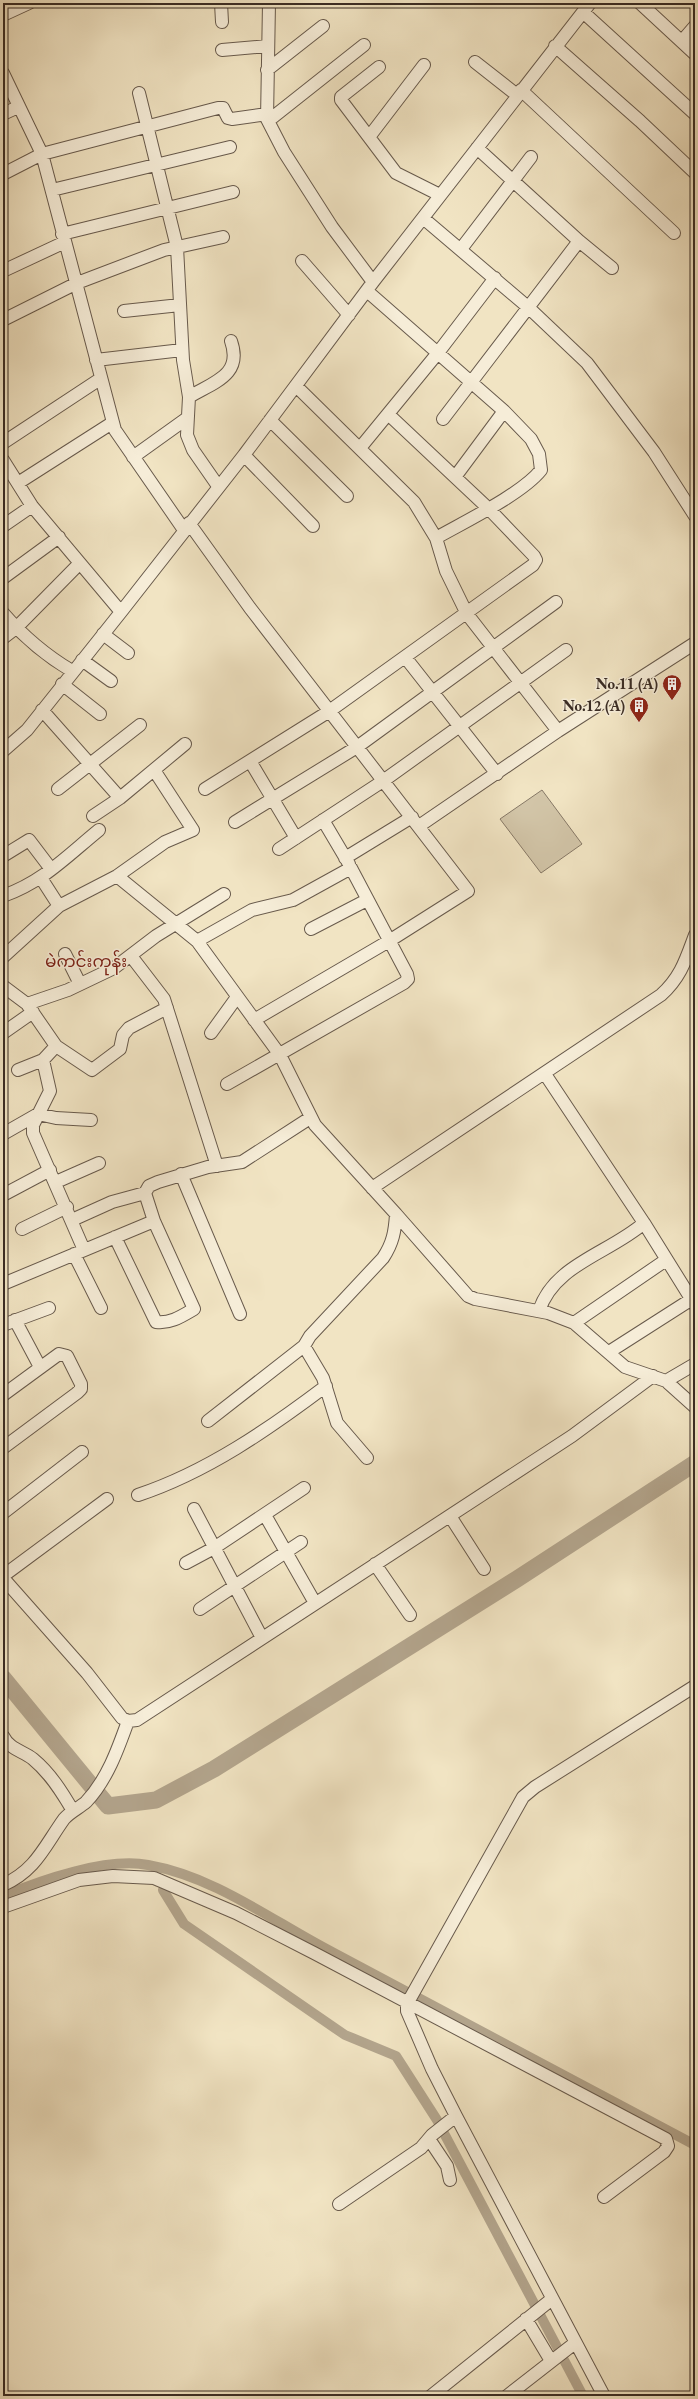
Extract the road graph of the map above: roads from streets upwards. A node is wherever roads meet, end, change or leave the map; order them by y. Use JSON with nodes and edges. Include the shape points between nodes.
{"nodes":[{"id":1,"x":29,"y":3,"type":"edge"},
{"id":2,"x":221,"y":3,"type":"edge"},
{"id":3,"x":269,"y":3,"type":"edge"},
{"id":4,"x":647,"y":5,"type":"edge"},
{"id":5,"x":587,"y":8,"type":"edge"},
{"id":6,"x":3,"y":15,"type":"edge"},
{"id":7,"x":222,"y":22,"type":"dead end"},
{"id":8,"x":323,"y":26,"type":"dead end"},
{"id":9,"x":695,"y":26,"type":"edge"},
{"id":10,"x":682,"y":42,"type":"junction"},
{"id":11,"x":364,"y":45,"type":"dead end"},
{"id":12,"x":268,"y":46,"type":"junction"},
{"id":13,"x":555,"y":46,"type":"junction"},
{"id":14,"x":222,"y":50,"type":"dead end"},
{"id":15,"x":695,"y":54,"type":"edge"},
{"id":16,"x":475,"y":62,"type":"dead end"},
{"id":17,"x":424,"y":65,"type":"dead end"},
{"id":18,"x":379,"y":67,"type":"dead end"},
{"id":19,"x":267,"y":70,"type":"junction"},
{"id":20,"x":3,"y":73,"type":"edge"},
{"id":21,"x":139,"y":93,"type":"dead end"},
{"id":22,"x":519,"y":93,"type":"junction"},
{"id":23,"x":18,"y":107,"type":"junction"},
{"id":24,"x":3,"y":114,"type":"edge"},
{"id":25,"x":695,"y":114,"type":"edge"},
{"id":26,"x":268,"y":118,"type":"junction"},
{"id":27,"x":148,"y":126,"type":"junction"},
{"id":28,"x":369,"y":137,"type":"junction"},
{"id":29,"x":230,"y":147,"type":"dead end"},
{"id":30,"x":477,"y":148,"type":"junction"},
{"id":31,"x":42,"y":154,"type":"junction"},
{"id":32,"x":531,"y":157,"type":"dead end"},
{"id":33,"x":157,"y":165,"type":"junction"},
{"id":34,"x":695,"y":173,"type":"edge"},
{"id":35,"x":3,"y":174,"type":"edge"},
{"id":36,"x":514,"y":181,"type":"junction"},
{"id":37,"x":52,"y":190,"type":"junction"},
{"id":38,"x":233,"y":192,"type":"dead end"},
{"id":39,"x":440,"y":195,"type":"junction"},
{"id":40,"x":167,"y":208,"type":"junction"},
{"id":41,"x":423,"y":218,"type":"junction"},
{"id":42,"x":674,"y":233,"type":"dead end"},
{"id":43,"x":222,"y":237,"type":"dead end"},
{"id":44,"x":63,"y":238,"type":"junction"},
{"id":45,"x":579,"y":240,"type":"junction"},
{"id":46,"x":177,"y":247,"type":"junction"},
{"id":47,"x":461,"y":249,"type":"junction"},
{"id":48,"x":302,"y":261,"type":"dead end"},
{"id":49,"x":612,"y":268,"type":"dead end"},
{"id":50,"x":3,"y":271,"type":"edge"},
{"id":51,"x":494,"y":278,"type":"junction"},
{"id":52,"x":77,"y":283,"type":"junction"},
{"id":53,"x":370,"y":287,"type":"junction"},
{"id":54,"x":180,"y":305,"type":"junction"},
{"id":55,"x":529,"y":308,"type":"junction"},
{"id":56,"x":124,"y":311,"type":"dead end"},
{"id":57,"x":349,"y":315,"type":"junction"},
{"id":58,"x":3,"y":320,"type":"edge"},
{"id":59,"x":231,"y":341,"type":"dead end"},
{"id":60,"x":182,"y":350,"type":"junction"},
{"id":61,"x":437,"y":354,"type":"junction"},
{"id":62,"x":96,"y":360,"type":"junction"},
{"id":63,"x":100,"y":379,"type":"junction"},
{"id":64,"x":471,"y":383,"type":"junction"},
{"id":65,"x":296,"y":386,"type":"junction"},
{"id":66,"x":189,"y":397,"type":"junction"},
{"id":67,"x":504,"y":411,"type":"junction"},
{"id":68,"x":388,"y":414,"type":"junction"},
{"id":69,"x":186,"y":419,"type":"junction"},
{"id":70,"x":443,"y":419,"type":"dead end"},
{"id":71,"x":270,"y":420,"type":"junction"},
{"id":72,"x":112,"y":423,"type":"junction"},
{"id":73,"x":3,"y":443,"type":"edge"},
{"id":74,"x":360,"y":448,"type":"junction"},
{"id":75,"x":244,"y":455,"type":"junction"},
{"id":76,"x":133,"y":457,"type":"junction"},
{"id":77,"x":5,"y":468,"type":"edge"},
{"id":78,"x":455,"y":477,"type":"junction"},
{"id":79,"x":18,"y":483,"type":"junction"},
{"id":80,"x":218,"y":486,"type":"junction"},
{"id":81,"x":347,"y":496,"type":"dead end"},
{"id":82,"x":32,"y":506,"type":"junction"},
{"id":83,"x":489,"y":509,"type":"junction"},
{"id":84,"x":695,"y":516,"type":"edge"},
{"id":85,"x":3,"y":526,"type":"edge"},
{"id":86,"x":313,"y":526,"type":"dead end"},
{"id":87,"x":187,"y":527,"type":"junction"},
{"id":88,"x":58,"y":537,"type":"junction"},
{"id":89,"x":436,"y":538,"type":"junction"},
{"id":90,"x":79,"y":564,"type":"junction"},
{"id":91,"x":3,"y":578,"type":"edge"},
{"id":92,"x":556,"y":602,"type":"dead end"},
{"id":93,"x":3,"y":612,"type":"edge"},
{"id":94,"x":121,"y":612,"type":"junction"},
{"id":95,"x":467,"y":614,"type":"junction"},
{"id":96,"x":16,"y":628,"type":"junction"},
{"id":97,"x":103,"y":634,"type":"junction"},
{"id":98,"x":3,"y":638,"type":"edge"},
{"id":99,"x":695,"y":643,"type":"edge"},
{"id":100,"x":494,"y":648,"type":"junction"},
{"id":101,"x":566,"y":650,"type":"dead end"},
{"id":102,"x":128,"y":653,"type":"dead end"},
{"id":103,"x":405,"y":657,"type":"junction"},
{"id":104,"x":82,"y":660,"type":"junction"},
{"id":105,"x":72,"y":672,"type":"junction"},
{"id":106,"x":112,"y":681,"type":"dead end"},
{"id":107,"x":520,"y":681,"type":"junction"},
{"id":108,"x":62,"y":684,"type":"junction"},
{"id":109,"x":432,"y":692,"type":"junction"},
{"id":110,"x":42,"y":710,"type":"junction"},
{"id":111,"x":328,"y":712,"type":"junction"},
{"id":112,"x":100,"y":714,"type":"dead end"},
{"id":113,"x":140,"y":725,"type":"dead end"},
{"id":114,"x":460,"y":725,"type":"junction"},
{"id":115,"x":558,"y":731,"type":"junction"},
{"id":116,"x":185,"y":744,"type":"dead end"},
{"id":117,"x":356,"y":747,"type":"junction"},
{"id":118,"x":3,"y":751,"type":"edge"},
{"id":119,"x":250,"y":761,"type":"junction"},
{"id":120,"x":90,"y":764,"type":"junction"},
{"id":121,"x":154,"y":770,"type":"junction"},
{"id":122,"x":497,"y":774,"type":"junction"},
{"id":123,"x":383,"y":781,"type":"junction"},
{"id":124,"x":58,"y":789,"type":"dead end"},
{"id":125,"x":205,"y":789,"type":"dead end"},
{"id":126,"x":120,"y":798,"type":"junction"},
{"id":127,"x":273,"y":798,"type":"junction"},
{"id":128,"x":94,"y":816,"type":"dead end"},
{"id":129,"x":323,"y":820,"type":"junction"},
{"id":130,"x":415,"y":821,"type":"junction"},
{"id":131,"x":235,"y":822,"type":"dead end"},
{"id":132,"x":99,"y":830,"type":"dead end"},
{"id":133,"x":296,"y":838,"type":"junction"},
{"id":134,"x":279,"y":849,"type":"dead end"},
{"id":135,"x":3,"y":856,"type":"edge"},
{"id":136,"x":348,"y":863,"type":"junction"},
{"id":137,"x":51,"y":869,"type":"junction"},
{"id":138,"x":117,"y":876,"type":"junction"},
{"id":139,"x":41,"y":878,"type":"junction"},
{"id":140,"x":224,"y":894,"type":"dead end"},
{"id":141,"x":3,"y":896,"type":"edge"},
{"id":142,"x":367,"y":900,"type":"junction"},
{"id":143,"x":59,"y":906,"type":"junction"},
{"id":144,"x":174,"y":925,"type":"junction"},
{"id":145,"x":311,"y":929,"type":"dead end"},
{"id":146,"x":695,"y":934,"type":"edge"},
{"id":147,"x":197,"y":941,"type":"junction"},
{"id":148,"x":389,"y":941,"type":"junction"},
{"id":149,"x":65,"y":954,"type":"dead end"},
{"id":150,"x":131,"y":956,"type":"junction"},
{"id":151,"x":3,"y":958,"type":"edge"},
{"id":152,"x":80,"y":984,"type":"junction"},
{"id":153,"x":3,"y":986,"type":"edge"},
{"id":154,"x":237,"y":997,"type":"junction"},
{"id":155,"x":30,"y":1008,"type":"junction"},
{"id":156,"x":167,"y":1008,"type":"junction"},
{"id":157,"x":254,"y":1020,"type":"junction"},
{"id":158,"x":3,"y":1033,"type":"edge"},
{"id":159,"x":211,"y":1034,"type":"dead end"},
{"id":160,"x":56,"y":1046,"type":"junction"},
{"id":161,"x":280,"y":1055,"type":"junction"},
{"id":162,"x":43,"y":1060,"type":"junction"},
{"id":163,"x":18,"y":1070,"type":"dead end"},
{"id":164,"x":545,"y":1074,"type":"junction"},
{"id":165,"x":227,"y":1084,"type":"dead end"},
{"id":166,"x":38,"y":1114,"type":"junction"},
{"id":167,"x":310,"y":1118,"type":"junction"},
{"id":168,"x":91,"y":1120,"type":"dead end"},
{"id":169,"x":3,"y":1134,"type":"edge"},
{"id":170,"x":99,"y":1163,"type":"dead end"},
{"id":171,"x":217,"y":1166,"type":"junction"},
{"id":172,"x":50,"y":1170,"type":"junction"},
{"id":173,"x":181,"y":1174,"type":"junction"},
{"id":174,"x":56,"y":1182,"type":"junction"},
{"id":175,"x":372,"y":1188,"type":"junction"},
{"id":176,"x":145,"y":1192,"type":"junction"},
{"id":177,"x":3,"y":1195,"type":"edge"},
{"id":178,"x":67,"y":1207,"type":"junction"},
{"id":179,"x":396,"y":1214,"type":"junction"},
{"id":180,"x":72,"y":1220,"type":"junction"},
{"id":181,"x":154,"y":1221,"type":"junction"},
{"id":182,"x":644,"y":1223,"type":"junction"},
{"id":183,"x":22,"y":1229,"type":"dead end"},
{"id":184,"x":115,"y":1237,"type":"junction"},
{"id":185,"x":79,"y":1252,"type":"junction"},
{"id":186,"x":666,"y":1260,"type":"junction"},
{"id":187,"x":3,"y":1284,"type":"edge"},
{"id":188,"x":694,"y":1300,"type":"edge"},
{"id":189,"x":49,"y":1308,"type":"dead end"},
{"id":190,"x":101,"y":1308,"type":"dead end"},
{"id":191,"x":539,"y":1311,"type":"junction"},
{"id":192,"x":240,"y":1314,"type":"dead end"},
{"id":193,"x":15,"y":1320,"type":"junction"},
{"id":194,"x":574,"y":1323,"type":"junction"},
{"id":195,"x":3,"y":1325,"type":"edge"},
{"id":196,"x":304,"y":1346,"type":"junction"},
{"id":197,"x":609,"y":1352,"type":"junction"},
{"id":198,"x":695,"y":1364,"type":"edge"},
{"id":199,"x":40,"y":1368,"type":"junction"},
{"id":200,"x":654,"y":1376,"type":"junction"},
{"id":201,"x":666,"y":1381,"type":"junction"},
{"id":202,"x":326,"y":1386,"type":"junction"},
{"id":203,"x":3,"y":1395,"type":"edge"},
{"id":204,"x":695,"y":1407,"type":"edge"},
{"id":205,"x":208,"y":1421,"type":"dead end"},
{"id":206,"x":3,"y":1448,"type":"edge"},
{"id":207,"x":82,"y":1452,"type":"dead end"},
{"id":208,"x":367,"y":1458,"type":"dead end"},
{"id":209,"x":304,"y":1488,"type":"dead end"},
{"id":210,"x":138,"y":1495,"type":"dead end"},
{"id":211,"x":107,"y":1499,"type":"dead end"},
{"id":212,"x":194,"y":1509,"type":"dead end"},
{"id":213,"x":3,"y":1513,"type":"edge"},
{"id":214,"x":264,"y":1515,"type":"junction"},
{"id":215,"x":450,"y":1516,"type":"junction"},
{"id":216,"x":301,"y":1542,"type":"dead end"},
{"id":217,"x":214,"y":1548,"type":"junction"},
{"id":218,"x":286,"y":1552,"type":"junction"},
{"id":219,"x":186,"y":1563,"type":"dead end"},
{"id":220,"x":375,"y":1564,"type":"junction"},
{"id":221,"x":484,"y":1569,"type":"dead end"},
{"id":222,"x":3,"y":1577,"type":"edge"},
{"id":223,"x":234,"y":1586,"type":"junction"},
{"id":224,"x":315,"y":1603,"type":"junction"},
{"id":225,"x":200,"y":1610,"type":"dead end"},
{"id":226,"x":410,"y":1615,"type":"dead end"},
{"id":227,"x":262,"y":1638,"type":"junction"},
{"id":228,"x":695,"y":1686,"type":"edge"},
{"id":229,"x":128,"y":1721,"type":"junction"},
{"id":230,"x":3,"y":1736,"type":"edge"},
{"id":231,"x":73,"y":1811,"type":"junction"},
{"id":232,"x":3,"y":1885,"type":"edge"},
{"id":233,"x":3,"y":1907,"type":"edge"},
{"id":234,"x":410,"y":1997,"type":"junction"},
{"id":235,"x":453,"y":2119,"type":"junction"},
{"id":236,"x":431,"y":2137,"type":"junction"},
{"id":237,"x":450,"y":2180,"type":"dead end"},
{"id":238,"x":604,"y":2197,"type":"dead end"},
{"id":239,"x":339,"y":2204,"type":"dead end"},
{"id":240,"x":549,"y":2301,"type":"junction"},
{"id":241,"x":529,"y":2317,"type":"junction"},
{"id":242,"x":573,"y":2344,"type":"junction"},
{"id":243,"x":554,"y":2358,"type":"junction"},
{"id":244,"x":431,"y":2396,"type":"edge"},
{"id":245,"x":507,"y":2396,"type":"edge"},
{"id":246,"x":604,"y":2396,"type":"edge"}],
"edges":[{"from":1,"to":6,"type":"street"},
{"from":2,"to":7,"type":"street"},
{"from":3,"to":12,"type":"street"},
{"from":4,"to":10,"type":"street"},
{"from":5,"to":13,"type":"street"},
{"from":5,"to":25,"type":"street"},
{"from":8,"to":19,"type":"street"},
{"from":9,"to":10,"type":"street"},
{"from":10,"to":15,"type":"street"},
{"from":11,"to":26,"type":"street"},
{"from":12,"to":14,"type":"street"},
{"from":12,"to":19,"type":"street"},
{"from":13,"to":22,"type":"street"},
{"from":13,"to":34,"type":"street"},
{"from":16,"to":22,"type":"street"},
{"from":17,"to":28,"type":"street"},
{"from":18,"to":28,"type":"street","via":[[341,97],[343,104]]},
{"from":19,"to":26,"type":"street"},
{"from":20,"to":23,"type":"street"},
{"from":21,"to":27,"type":"street"},
{"from":22,"to":30,"type":"street"},
{"from":22,"to":42,"type":"street"},
{"from":23,"to":24,"type":"street"},
{"from":23,"to":31,"type":"street"},
{"from":26,"to":27,"type":"street","via":[[232,119],[228,118],[223,108],[218,108]]},
{"from":26,"to":53,"type":"street","via":[[284,152]]},
{"from":27,"to":31,"type":"street"},
{"from":27,"to":33,"type":"street"},
{"from":28,"to":39,"type":"street","via":[[396,173]]},
{"from":29,"to":33,"type":"street"},
{"from":30,"to":36,"type":"street"},
{"from":30,"to":39,"type":"street"},
{"from":31,"to":35,"type":"street"},
{"from":31,"to":37,"type":"street"},
{"from":32,"to":36,"type":"street"},
{"from":33,"to":37,"type":"street"},
{"from":33,"to":40,"type":"street"},
{"from":36,"to":45,"type":"street"},
{"from":36,"to":47,"type":"street"},
{"from":37,"to":44,"type":"street"},
{"from":38,"to":40,"type":"street"},
{"from":39,"to":41,"type":"street"},
{"from":40,"to":44,"type":"street"},
{"from":40,"to":46,"type":"street"},
{"from":41,"to":47,"type":"street"},
{"from":41,"to":53,"type":"street"},
{"from":43,"to":46,"type":"street"},
{"from":44,"to":50,"type":"street"},
{"from":44,"to":52,"type":"street"},
{"from":45,"to":49,"type":"street"},
{"from":45,"to":55,"type":"street"},
{"from":46,"to":52,"type":"street"},
{"from":46,"to":54,"type":"street"},
{"from":47,"to":51,"type":"street"},
{"from":48,"to":57,"type":"street"},
{"from":51,"to":55,"type":"street"},
{"from":51,"to":61,"type":"street"},
{"from":52,"to":58,"type":"street"},
{"from":52,"to":62,"type":"street"},
{"from":53,"to":57,"type":"street"},
{"from":53,"to":61,"type":"street"},
{"from":54,"to":56,"type":"street"},
{"from":54,"to":60,"type":"street"},
{"from":55,"to":64,"type":"street"},
{"from":55,"to":84,"type":"street","via":[[587,362],[657,455]]},
{"from":57,"to":65,"type":"street"},
{"from":59,"to":66,"type":"street","via":[[236,358],[233,366],[221,378]]},
{"from":60,"to":62,"type":"street"},
{"from":60,"to":66,"type":"street"},
{"from":61,"to":64,"type":"street"},
{"from":61,"to":68,"type":"street"},
{"from":62,"to":63,"type":"street"},
{"from":63,"to":72,"type":"street"},
{"from":63,"to":73,"type":"street"},
{"from":64,"to":67,"type":"street"},
{"from":64,"to":70,"type":"street"},
{"from":65,"to":71,"type":"street"},
{"from":65,"to":74,"type":"street"},
{"from":66,"to":69,"type":"street"},
{"from":67,"to":78,"type":"street"},
{"from":67,"to":83,"type":"street","via":[[535,445],[541,470]]},
{"from":68,"to":74,"type":"street"},
{"from":68,"to":78,"type":"street"},
{"from":69,"to":76,"type":"street"},
{"from":69,"to":80,"type":"street","via":[[187,435],[193,450]]},
{"from":71,"to":75,"type":"street"},
{"from":71,"to":81,"type":"street"},
{"from":72,"to":76,"type":"street"},
{"from":72,"to":79,"type":"street"},
{"from":74,"to":89,"type":"street","via":[[412,498]]},
{"from":75,"to":80,"type":"street"},
{"from":75,"to":86,"type":"street"},
{"from":76,"to":87,"type":"street"},
{"from":77,"to":79,"type":"street"},
{"from":78,"to":83,"type":"street"},
{"from":79,"to":82,"type":"street"},
{"from":80,"to":87,"type":"street"},
{"from":82,"to":85,"type":"street"},
{"from":82,"to":88,"type":"street"},
{"from":83,"to":89,"type":"street"},
{"from":83,"to":95,"type":"street","via":[[536,560],[533,565]]},
{"from":87,"to":94,"type":"street"},
{"from":87,"to":111,"type":"street"},
{"from":88,"to":90,"type":"street"},
{"from":88,"to":91,"type":"street"},
{"from":89,"to":95,"type":"street","via":[[446,571]]},
{"from":90,"to":94,"type":"street"},
{"from":90,"to":96,"type":"street"},
{"from":92,"to":100,"type":"street"},
{"from":93,"to":96,"type":"street"},
{"from":94,"to":97,"type":"street"},
{"from":95,"to":100,"type":"street"},
{"from":95,"to":103,"type":"street"},
{"from":96,"to":98,"type":"street"},
{"from":96,"to":105,"type":"street","via":[[48,657]]},
{"from":97,"to":102,"type":"street"},
{"from":97,"to":104,"type":"street"},
{"from":99,"to":115,"type":"street"},
{"from":100,"to":107,"type":"street"},
{"from":100,"to":109,"type":"street"},
{"from":101,"to":107,"type":"street"},
{"from":103,"to":109,"type":"street"},
{"from":103,"to":111,"type":"street"},
{"from":104,"to":105,"type":"street"},
{"from":104,"to":106,"type":"street"},
{"from":105,"to":108,"type":"street"},
{"from":107,"to":114,"type":"street"},
{"from":107,"to":115,"type":"street"},
{"from":108,"to":110,"type":"street"},
{"from":108,"to":112,"type":"street"},
{"from":109,"to":114,"type":"street"},
{"from":109,"to":117,"type":"street"},
{"from":110,"to":118,"type":"street","via":[[27,730]]},
{"from":110,"to":120,"type":"street"},
{"from":111,"to":117,"type":"street"},
{"from":111,"to":119,"type":"street"},
{"from":113,"to":120,"type":"street"},
{"from":114,"to":122,"type":"street"},
{"from":114,"to":123,"type":"street"},
{"from":115,"to":122,"type":"street"},
{"from":116,"to":121,"type":"street"},
{"from":117,"to":123,"type":"street"},
{"from":117,"to":127,"type":"street"},
{"from":119,"to":125,"type":"street"},
{"from":119,"to":127,"type":"street"},
{"from":120,"to":124,"type":"street"},
{"from":120,"to":126,"type":"street"},
{"from":121,"to":126,"type":"street"},
{"from":121,"to":138,"type":"street","via":[[193,830],[165,842]]},
{"from":122,"to":130,"type":"street"},
{"from":123,"to":129,"type":"street"},
{"from":123,"to":130,"type":"street"},
{"from":126,"to":128,"type":"street"},
{"from":127,"to":131,"type":"street"},
{"from":127,"to":133,"type":"street"},
{"from":129,"to":133,"type":"street"},
{"from":129,"to":136,"type":"street"},
{"from":130,"to":136,"type":"street"},
{"from":130,"to":148,"type":"street","via":[[468,892]]},
{"from":132,"to":137,"type":"street"},
{"from":133,"to":134,"type":"street"},
{"from":135,"to":137,"type":"street","via":[[29,840]]},
{"from":136,"to":142,"type":"street"},
{"from":136,"to":147,"type":"street","via":[[293,900],[252,910]]},
{"from":137,"to":139,"type":"street"},
{"from":138,"to":143,"type":"street"},
{"from":138,"to":144,"type":"street"},
{"from":139,"to":141,"type":"street"},
{"from":139,"to":143,"type":"street"},
{"from":140,"to":144,"type":"street"},
{"from":142,"to":145,"type":"street"},
{"from":142,"to":148,"type":"street"},
{"from":143,"to":151,"type":"street"},
{"from":144,"to":147,"type":"street"},
{"from":144,"to":150,"type":"street"},
{"from":146,"to":164,"type":"street","via":[[675,983]]},
{"from":147,"to":154,"type":"street"},
{"from":148,"to":157,"type":"street"},
{"from":148,"to":161,"type":"street","via":[[408,979]]},
{"from":149,"to":152,"type":"street"},
{"from":150,"to":152,"type":"street","via":[[114,968]]},
{"from":150,"to":156,"type":"street","via":[[152,981]]},
{"from":152,"to":155,"type":"street"},
{"from":153,"to":155,"type":"street"},
{"from":154,"to":157,"type":"street"},
{"from":154,"to":159,"type":"street"},
{"from":155,"to":158,"type":"street"},
{"from":155,"to":160,"type":"street"},
{"from":156,"to":160,"type":"street","via":[[129,1028],[123,1035],[120,1049],[95,1069],[89,1069]]},
{"from":156,"to":171,"type":"street"},
{"from":157,"to":161,"type":"street"},
{"from":160,"to":162,"type":"street"},
{"from":161,"to":165,"type":"street"},
{"from":161,"to":167,"type":"street"},
{"from":162,"to":163,"type":"street"},
{"from":162,"to":166,"type":"street","via":[[50,1091]]},
{"from":164,"to":175,"type":"street"},
{"from":164,"to":182,"type":"street"},
{"from":166,"to":168,"type":"street"},
{"from":166,"to":169,"type":"street"},
{"from":166,"to":172,"type":"street","via":[[33,1125],[33,1133]]},
{"from":167,"to":171,"type":"street","via":[[242,1162]]},
{"from":167,"to":175,"type":"street"},
{"from":170,"to":174,"type":"street"},
{"from":171,"to":173,"type":"street"},
{"from":172,"to":174,"type":"street"},
{"from":172,"to":177,"type":"street"},
{"from":173,"to":176,"type":"street","via":[[153,1184]]},
{"from":173,"to":192,"type":"street"},
{"from":174,"to":178,"type":"street"},
{"from":175,"to":179,"type":"street"},
{"from":176,"to":180,"type":"street","via":[[112,1202]]},
{"from":176,"to":181,"type":"street"},
{"from":178,"to":180,"type":"street"},
{"from":178,"to":183,"type":"street"},
{"from":179,"to":191,"type":"street","via":[[468,1296]]},
{"from":179,"to":196,"type":"street","via":[[390,1247],[383,1258],[310,1336]]},
{"from":180,"to":185,"type":"street"},
{"from":181,"to":184,"type":"street"},
{"from":181,"to":184,"type":"street","via":[[194,1309],[176,1319],[160,1323],[152,1317]]},
{"from":182,"to":186,"type":"street"},
{"from":182,"to":191,"type":"street","via":[[562,1276],[550,1287]]},
{"from":184,"to":185,"type":"street"},
{"from":185,"to":187,"type":"street"},
{"from":185,"to":190,"type":"street"},
{"from":186,"to":188,"type":"street"},
{"from":186,"to":194,"type":"street"},
{"from":188,"to":197,"type":"street"},
{"from":189,"to":193,"type":"street"},
{"from":191,"to":194,"type":"street"},
{"from":193,"to":195,"type":"street"},
{"from":193,"to":199,"type":"street"},
{"from":194,"to":197,"type":"street"},
{"from":196,"to":202,"type":"street"},
{"from":196,"to":205,"type":"street"},
{"from":197,"to":200,"type":"street","via":[[631,1370]]},
{"from":198,"to":201,"type":"street"},
{"from":199,"to":203,"type":"street"},
{"from":199,"to":206,"type":"street","via":[[59,1354],[67,1356],[81,1389]]},
{"from":200,"to":201,"type":"street"},
{"from":200,"to":215,"type":"street","via":[[572,1436]]},
{"from":201,"to":204,"type":"street"},
{"from":202,"to":208,"type":"street","via":[[337,1423]]},
{"from":202,"to":210,"type":"street","via":[[268,1430],[176,1481]]},
{"from":207,"to":213,"type":"street"},
{"from":209,"to":214,"type":"street"},
{"from":211,"to":222,"type":"street"},
{"from":212,"to":217,"type":"street"},
{"from":214,"to":217,"type":"street"},
{"from":214,"to":218,"type":"street"},
{"from":215,"to":220,"type":"street"},
{"from":215,"to":221,"type":"street"},
{"from":216,"to":218,"type":"street"},
{"from":217,"to":219,"type":"street"},
{"from":217,"to":223,"type":"street"},
{"from":218,"to":223,"type":"street"},
{"from":218,"to":224,"type":"street"},
{"from":220,"to":224,"type":"street"},
{"from":220,"to":226,"type":"street"},
{"from":222,"to":229,"type":"street","via":[[87,1673],[122,1718]]},
{"from":223,"to":225,"type":"street"},
{"from":223,"to":227,"type":"street"},
{"from":224,"to":227,"type":"street"},
{"from":227,"to":229,"type":"street","via":[[137,1720]]},
{"from":228,"to":234,"type":"street","via":[[523,1797]]},
{"from":229,"to":231,"type":"street","via":[[119,1746],[97,1788],[85,1803]]},
{"from":230,"to":231,"type":"street","via":[[17,1750],[32,1758],[59,1787]]},
{"from":231,"to":232,"type":"street","via":[[31,1867],[19,1878]]},
{"from":233,"to":234,"type":"street","via":[[79,1880],[113,1876],[154,1878],[236,1913],[369,1981]]},
{"from":234,"to":235,"type":"street","via":[[407,2011]]},
{"from":234,"to":238,"type":"street","via":[[464,2030],[666,2140],[668,2146],[664,2152]]},
{"from":235,"to":236,"type":"street"},
{"from":235,"to":240,"type":"street"},
{"from":236,"to":237,"type":"street","via":[[447,2166]]},
{"from":236,"to":239,"type":"street","via":[[421,2148]]},
{"from":240,"to":241,"type":"street"},
{"from":240,"to":242,"type":"street"},
{"from":241,"to":243,"type":"street"},
{"from":241,"to":244,"type":"street"},
{"from":242,"to":243,"type":"street"},
{"from":242,"to":246,"type":"street"},
{"from":243,"to":245,"type":"street"}]}
